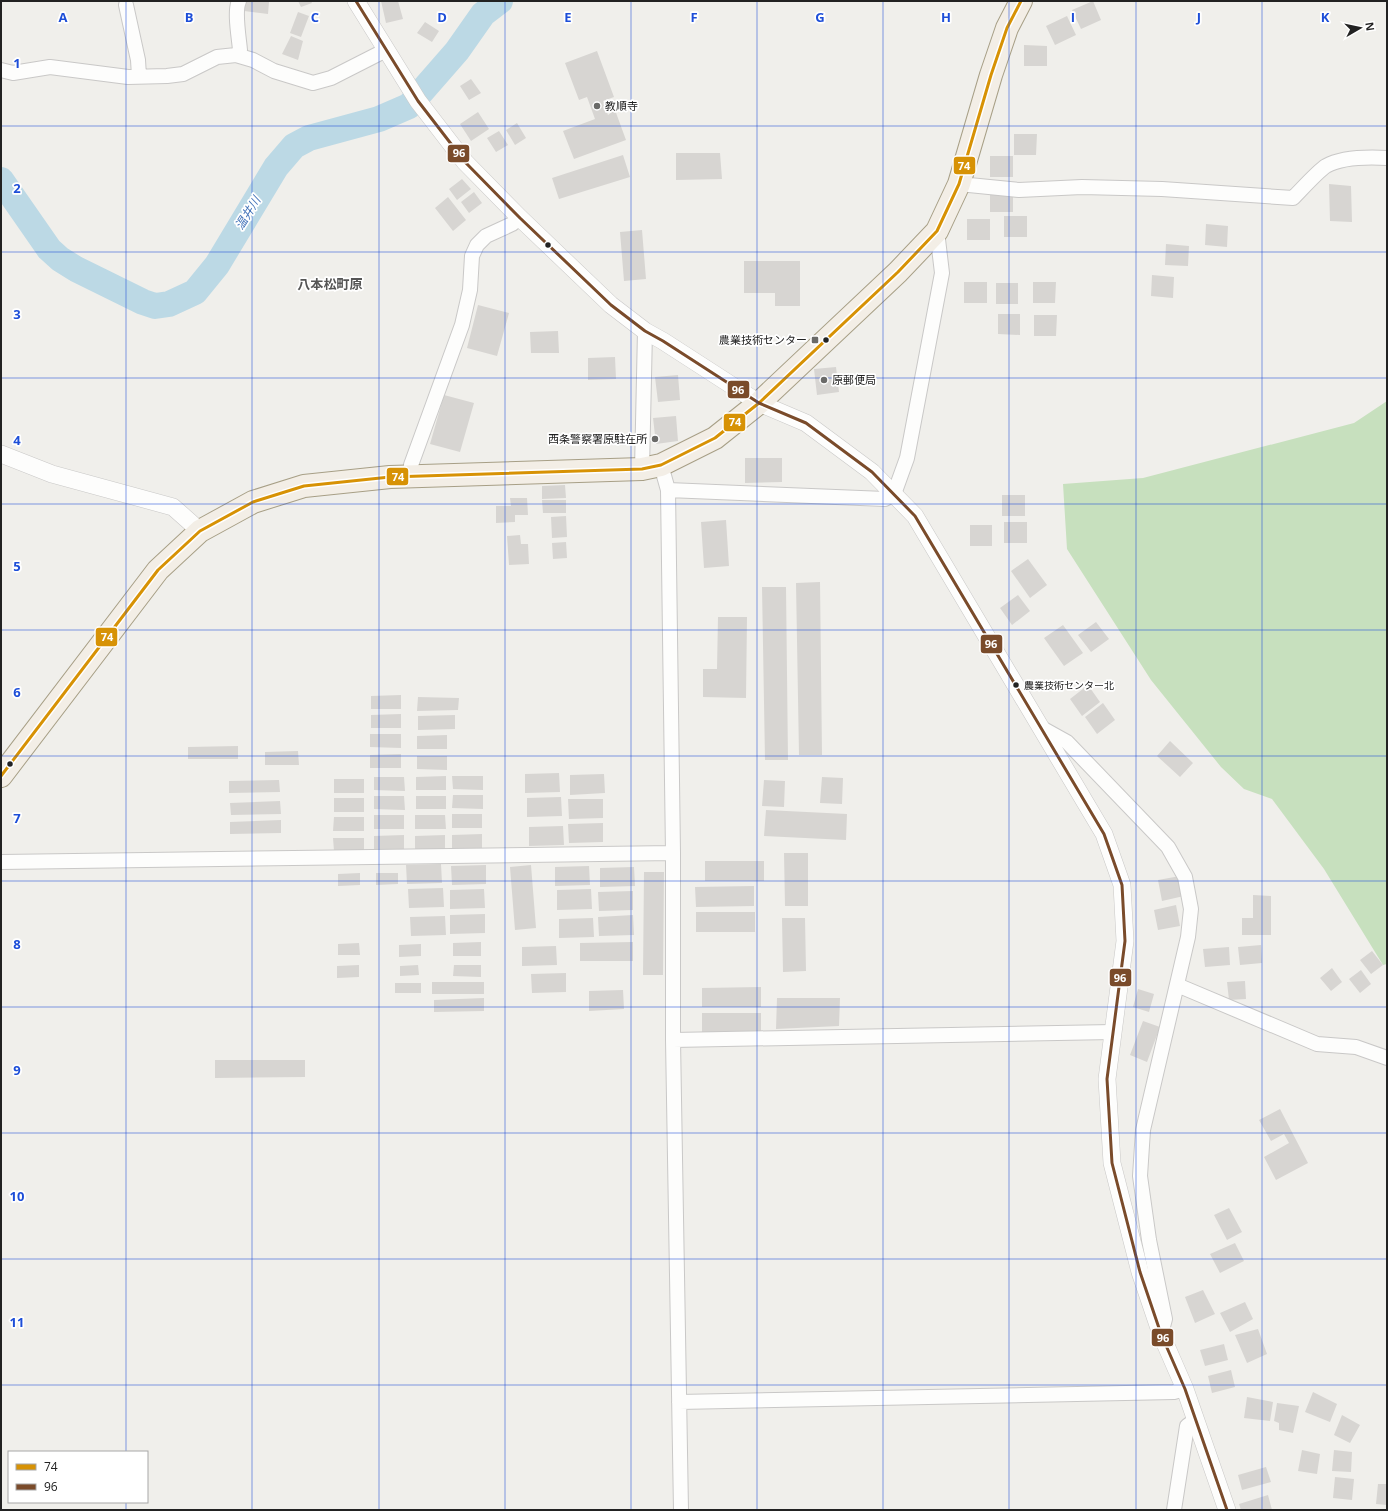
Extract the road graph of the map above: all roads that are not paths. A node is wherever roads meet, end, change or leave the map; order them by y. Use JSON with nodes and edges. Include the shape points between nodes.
{"nodes":[{"id":1,"x":239,"y":1,"type":"edge"},
{"id":2,"x":356,"y":1,"type":"edge"},
{"id":3,"x":1021,"y":1,"type":"edge"},
{"id":4,"x":126,"y":5,"type":"dead end"},
{"id":5,"x":386,"y":50,"type":"junction"},
{"id":6,"x":236,"y":55,"type":"junction"},
{"id":7,"x":1,"y":70,"type":"edge"},
{"id":8,"x":139,"y":76,"type":"junction"},
{"id":9,"x":1387,"y":158,"type":"edge"},
{"id":10,"x":959,"y":184,"type":"junction"},
{"id":11,"x":520,"y":218,"type":"junction"},
{"id":12,"x":937,"y":231,"type":"junction"},
{"id":13,"x":645,"y":331,"type":"junction"},
{"id":14,"x":759,"y":403,"type":"junction"},
{"id":15,"x":1,"y":454,"type":"edge"},
{"id":16,"x":652,"y":467,"type":"junction"},
{"id":17,"x":411,"y":477,"type":"junction"},
{"id":18,"x":668,"y":490,"type":"junction"},
{"id":19,"x":894,"y":494,"type":"junction"},
{"id":20,"x":200,"y":531,"type":"junction"},
{"id":21,"x":1040,"y":727,"type":"junction"},
{"id":22,"x":1,"y":776,"type":"edge"},
{"id":23,"x":673,"y":853,"type":"junction"},
{"id":24,"x":1,"y":862,"type":"edge"},
{"id":25,"x":1177,"y":985,"type":"junction"},
{"id":26,"x":1114,"y":1032,"type":"junction"},
{"id":27,"x":673,"y":1040,"type":"junction"},
{"id":28,"x":1387,"y":1058,"type":"edge"},
{"id":29,"x":1162,"y":1334,"type":"junction"},
{"id":30,"x":1185,"y":1389,"type":"junction"},
{"id":31,"x":680,"y":1402,"type":"junction"},
{"id":32,"x":1195,"y":1420,"type":"junction"},
{"id":33,"x":681,"y":1510,"type":"edge"},
{"id":34,"x":1174,"y":1510,"type":"edge"},
{"id":35,"x":1227,"y":1510,"type":"edge"}],
"edges":[{"from":1,"to":6,"type":"street","via":[[237,13],[240,50]]},
{"from":2,"to":5,"type":"street"},
{"from":3,"to":10,"type":"main road","via":[[1007,28],[991,75]]},
{"from":4,"to":8,"type":"street"},
{"from":5,"to":6,"type":"street","via":[[332,78],[313,83],[274,71]]},
{"from":5,"to":11,"type":"street","via":[[418,101],[460,156]]},
{"from":6,"to":8,"type":"street","via":[[217,57],[183,74]]},
{"from":7,"to":8,"type":"street","via":[[13,73],[50,67]]},
{"from":9,"to":10,"type":"street","via":[[1366,157],[1326,166],[1293,198],[1162,189],[1082,187],[1019,190]]},
{"from":10,"to":12,"type":"main road"},
{"from":11,"to":13,"type":"street","via":[[611,305]]},
{"from":11,"to":17,"type":"street","via":[[486,236],[477,245],[472,256],[470,290],[462,325],[411,464]]},
{"from":12,"to":14,"type":"main road","via":[[898,272]]},
{"from":12,"to":19,"type":"street","via":[[942,273],[907,458]]},
{"from":13,"to":14,"type":"street"},
{"from":13,"to":16,"type":"street"},
{"from":14,"to":16,"type":"main road","via":[[715,438]]},
{"from":14,"to":19,"type":"street","via":[[806,423],[872,472]]},
{"from":15,"to":20,"type":"street","via":[[52,474],[173,507]]},
{"from":16,"to":17,"type":"main road"},
{"from":16,"to":18,"type":"street"},
{"from":17,"to":20,"type":"main road","via":[[304,486],[253,502]]},
{"from":18,"to":19,"type":"street","via":[[885,499]]},
{"from":18,"to":23,"type":"street"},
{"from":19,"to":21,"type":"street","via":[[915,516]]},
{"from":20,"to":22,"type":"main road","via":[[158,570]]},
{"from":21,"to":25,"type":"street","via":[[1066,742],[1168,847],[1186,877],[1191,909],[1188,937]]},
{"from":21,"to":26,"type":"street","via":[[1104,834],[1122,884],[1125,941]]},
{"from":23,"to":24,"type":"street"},
{"from":23,"to":27,"type":"street"},
{"from":25,"to":28,"type":"street","via":[[1317,1044],[1356,1047]]},
{"from":25,"to":29,"type":"street","via":[[1143,1130],[1140,1176],[1149,1240],[1165,1319]]},
{"from":26,"to":27,"type":"street"},
{"from":26,"to":29,"type":"street","via":[[1107,1079],[1112,1163],[1140,1272]]},
{"from":27,"to":31,"type":"street"},
{"from":29,"to":30,"type":"street"},
{"from":30,"to":31,"type":"street","via":[[1168,1392]]},
{"from":30,"to":32,"type":"street"},
{"from":31,"to":33,"type":"street"},
{"from":32,"to":34,"type":"street","via":[[1187,1426]]},
{"from":32,"to":35,"type":"street"}]}
